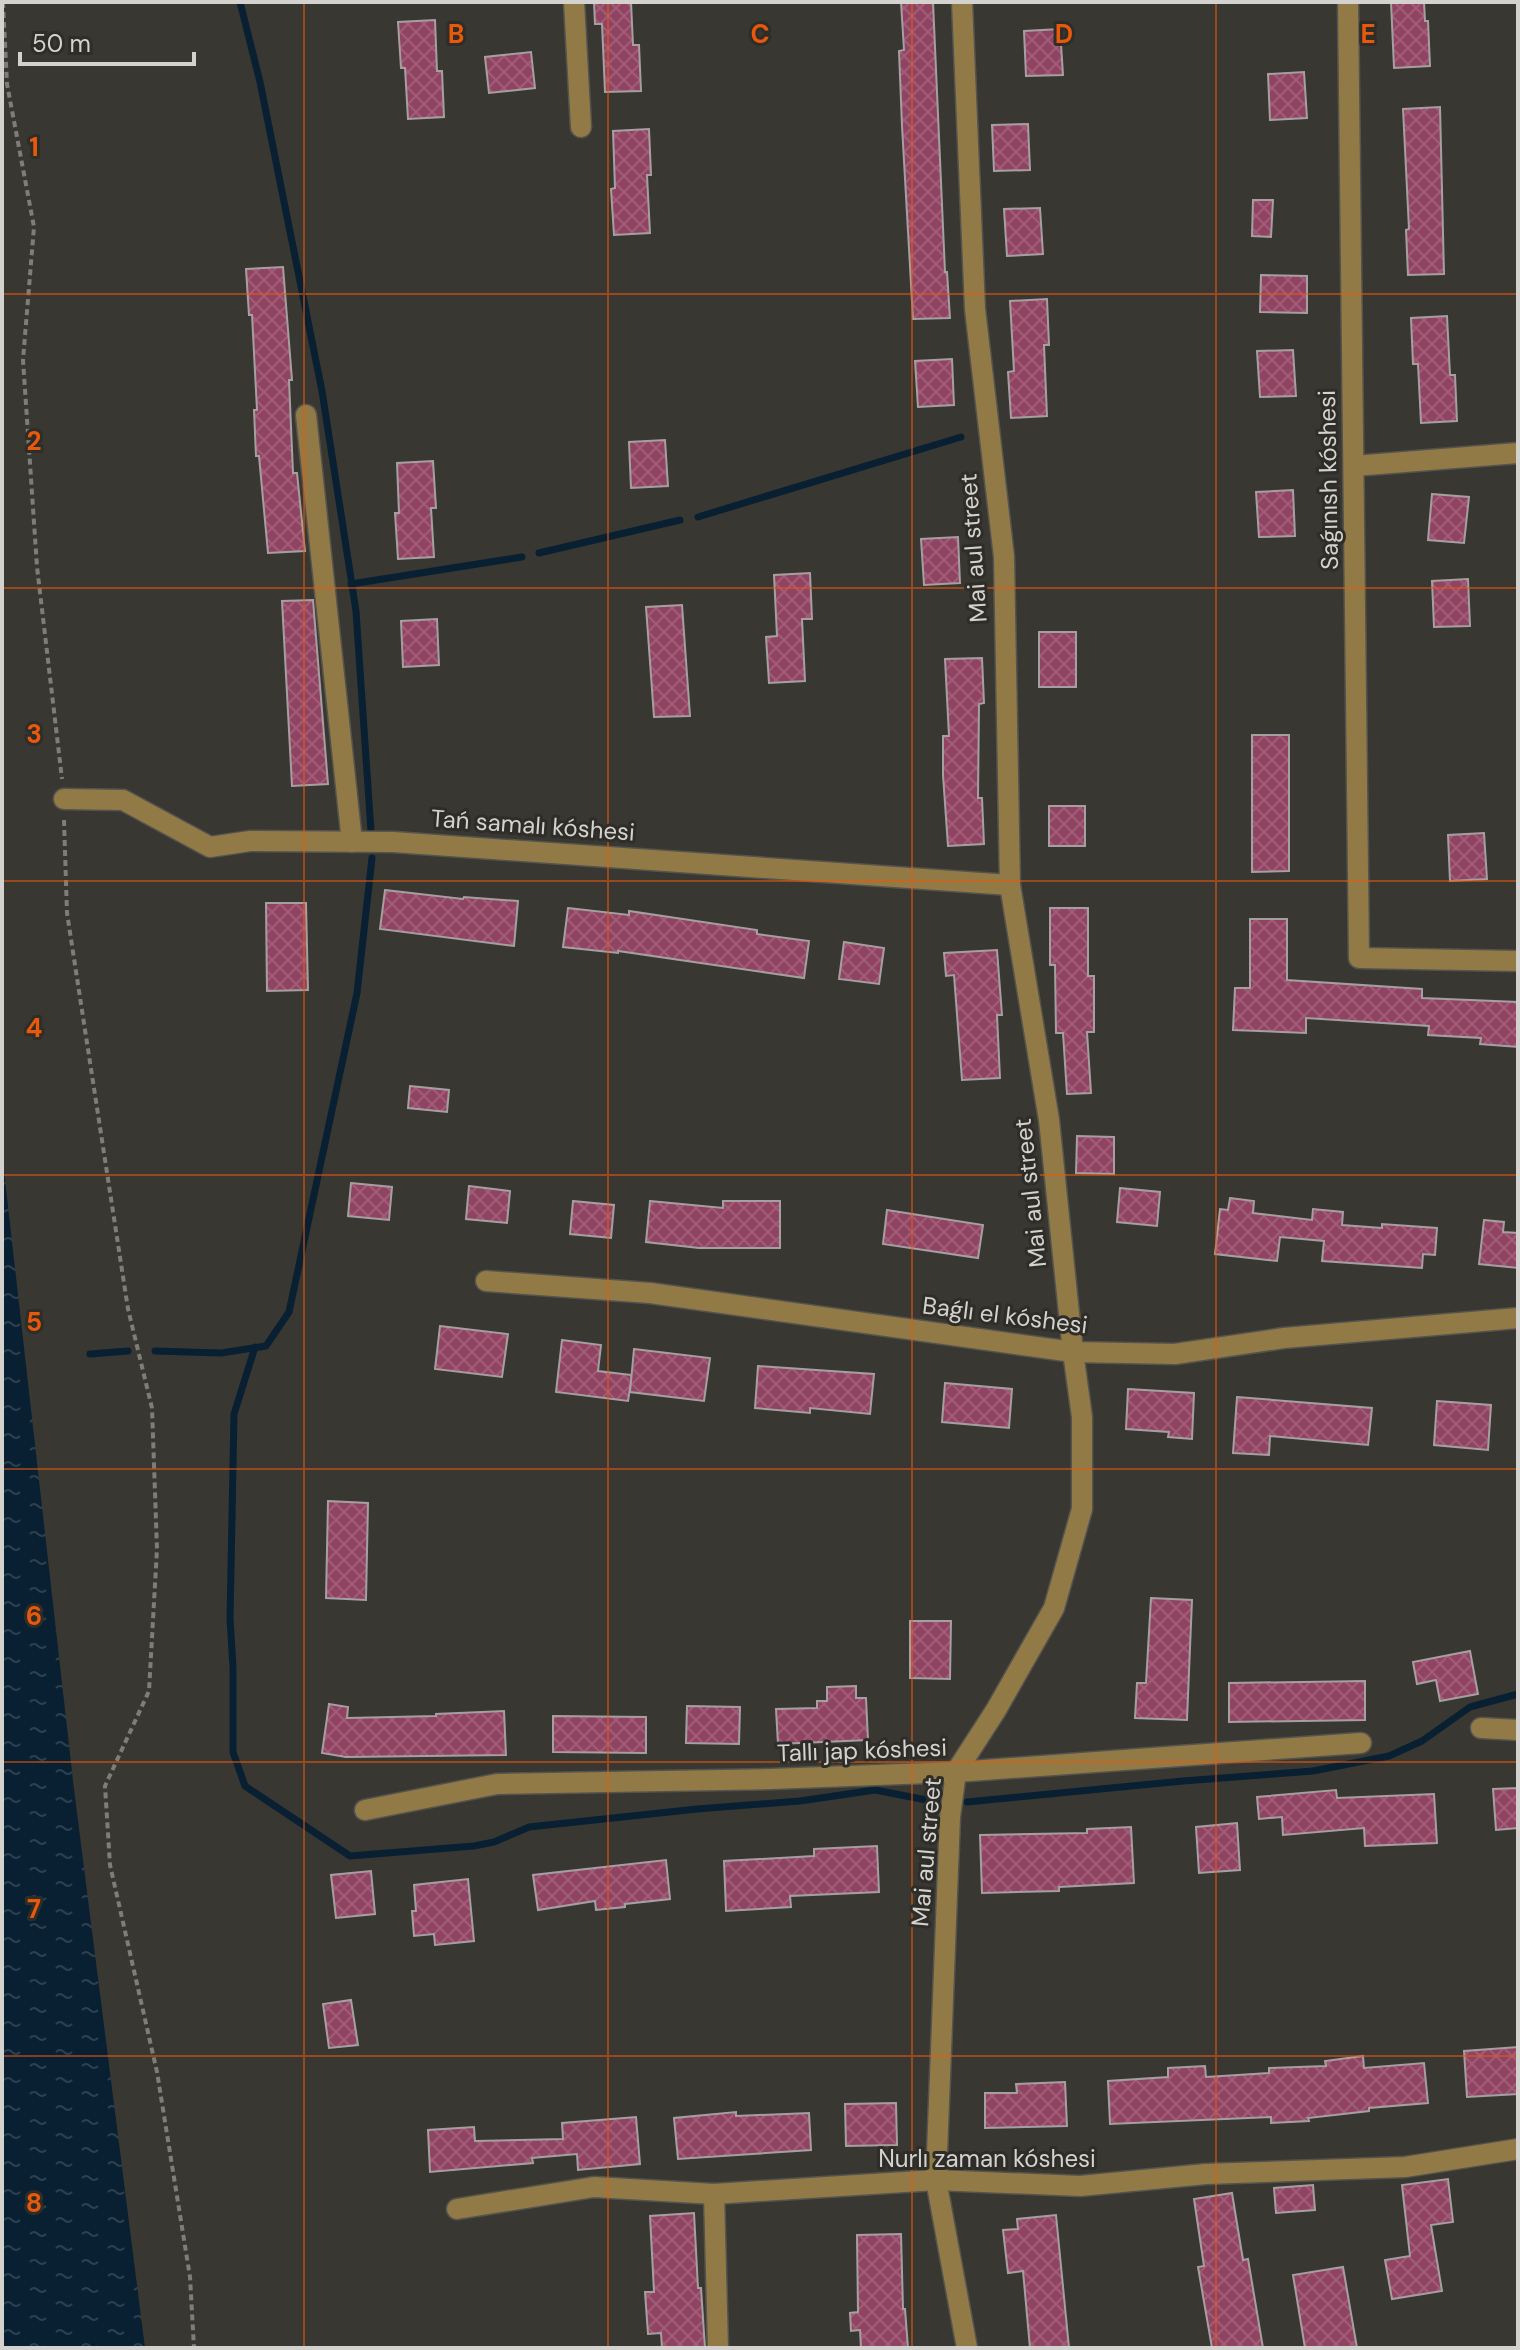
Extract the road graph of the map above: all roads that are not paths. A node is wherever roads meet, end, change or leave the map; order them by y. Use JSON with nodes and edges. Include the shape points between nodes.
{"nodes":[{"id":1,"x":574,"y":2,"type":"edge"},
{"id":2,"x":962,"y":2,"type":"edge"},
{"id":3,"x":1348,"y":2,"type":"edge"},
{"id":4,"x":581,"y":127,"type":"dead end"},
{"id":5,"x":306,"y":415,"type":"dead end"},
{"id":6,"x":1518,"y":453,"type":"edge"},
{"id":7,"x":1354,"y":466,"type":"junction"},
{"id":8,"x":64,"y":799,"type":"road end"},
{"id":9,"x":352,"y":842,"type":"junction"},
{"id":10,"x":1010,"y":885,"type":"junction"},
{"id":11,"x":1518,"y":961,"type":"edge"},
{"id":12,"x":486,"y":1281,"type":"dead end"},
{"id":13,"x":1518,"y":1318,"type":"edge"},
{"id":14,"x":1073,"y":1352,"type":"junction"},
{"id":15,"x":1481,"y":1728,"type":"dead end"},
{"id":16,"x":1518,"y":1730,"type":"edge"},
{"id":17,"x":1361,"y":1743,"type":"dead end"},
{"id":18,"x":956,"y":1772,"type":"junction"},
{"id":19,"x":365,"y":1810,"type":"dead end"},
{"id":20,"x":1518,"y":2149,"type":"edge"},
{"id":21,"x":936,"y":2180,"type":"junction"},
{"id":22,"x":714,"y":2194,"type":"junction"},
{"id":23,"x":457,"y":2209,"type":"dead end"},
{"id":24,"x":718,"y":2348,"type":"edge"},
{"id":25,"x":967,"y":2348,"type":"edge"}],
"edges":[{"from":1,"to":4,"type":"street"},
{"from":2,"to":10,"type":"street","name":"Mai aul street","via":[[975,309],[1004,557]]},
{"from":3,"to":7,"type":"street","name":"Saǵınısh kóshesi"},
{"from":5,"to":9,"type":"street"},
{"from":6,"to":7,"type":"street"},
{"from":7,"to":11,"type":"street","name":"Saǵınısh kóshesi","via":[[1359,958]]},
{"from":8,"to":9,"type":"street","name":"Tań samalı kóshesi","via":[[123,800],[210,847],[250,841]]},
{"from":9,"to":10,"type":"street","name":"Tań samalı kóshesi"},
{"from":10,"to":14,"type":"street","name":"Mai aul street","via":[[1049,1120]]},
{"from":12,"to":14,"type":"street","name":"Baǵlı el kóshesi","via":[[650,1293]]},
{"from":13,"to":14,"type":"street","name":"Baǵlı el kóshesi","via":[[1284,1338],[1175,1354]]},
{"from":14,"to":18,"type":"street","name":"Mai aul street","via":[[1082,1417],[1082,1509],[1054,1608]]},
{"from":15,"to":16,"type":"street"},
{"from":17,"to":18,"type":"street","name":"Tallı jap kóshesi"},
{"from":18,"to":19,"type":"street","name":"Tallı jap kóshesi","via":[[497,1784]]},
{"from":18,"to":21,"type":"street","name":"Mai aul street"},
{"from":20,"to":21,"type":"street","name":"Nurlı zaman kóshesi","via":[[1405,2167],[1206,2174],[1080,2186]]},
{"from":21,"to":22,"type":"street","name":"Nurlı zaman kóshesi"},
{"from":21,"to":25,"type":"street","name":"Mai aul street"},
{"from":22,"to":23,"type":"street","name":"Nurlı zaman kóshesi","via":[[594,2187]]},
{"from":22,"to":24,"type":"street"}]}
